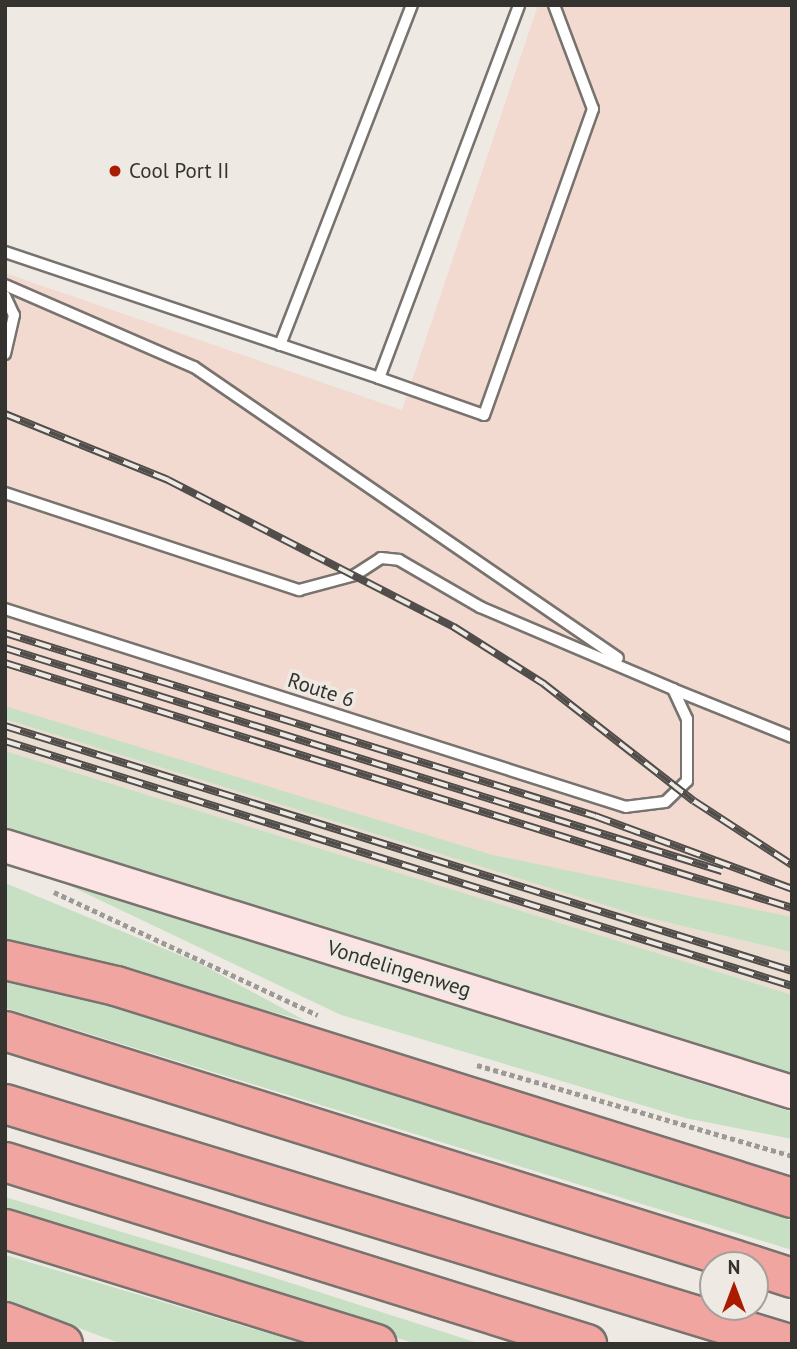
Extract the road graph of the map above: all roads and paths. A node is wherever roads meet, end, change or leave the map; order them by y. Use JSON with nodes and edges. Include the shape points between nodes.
{"nodes":[{"id":1,"x":412,"y":5,"type":"edge"},
{"id":2,"x":519,"y":5,"type":"edge"},
{"id":3,"x":554,"y":5,"type":"edge"},
{"id":4,"x":5,"y":252,"type":"edge"},
{"id":5,"x":5,"y":285,"type":"edge"},
{"id":6,"x":5,"y":296,"type":"edge"},
{"id":7,"x":281,"y":345,"type":"junction"},
{"id":8,"x":5,"y":354,"type":"edge"},
{"id":9,"x":379,"y":378,"type":"junction"},
{"id":10,"x":5,"y":493,"type":"edge"},
{"id":11,"x":5,"y":609,"type":"edge"},
{"id":12,"x":634,"y":669,"type":"junction"},
{"id":13,"x":673,"y":689,"type":"junction"},
{"id":14,"x":792,"y":737,"type":"edge"},
{"id":15,"x":5,"y":846,"type":"edge"},
{"id":16,"x":43,"y":887,"type":"dead end"},
{"id":17,"x":5,"y":960,"type":"edge"},
{"id":18,"x":5,"y":1031,"type":"edge"},
{"id":19,"x":328,"y":1037,"type":"junction"},
{"id":20,"x":469,"y":1062,"type":"dead end"},
{"id":21,"x":792,"y":1092,"type":"edge"},
{"id":22,"x":5,"y":1104,"type":"edge"},
{"id":23,"x":792,"y":1156,"type":"edge"},
{"id":24,"x":5,"y":1162,"type":"edge"},
{"id":25,"x":792,"y":1198,"type":"edge"},
{"id":26,"x":5,"y":1229,"type":"edge"},
{"id":27,"x":705,"y":1251,"type":"edge"},
{"id":28,"x":769,"y":1271,"type":"edge"},
{"id":29,"x":792,"y":1278,"type":"edge"},
{"id":30,"x":5,"y":1322,"type":"edge"},
{"id":31,"x":62,"y":1344,"type":"edge"},
{"id":32,"x":377,"y":1344,"type":"edge"},
{"id":33,"x":587,"y":1344,"type":"edge"},
{"id":34,"x":789,"y":1344,"type":"edge"}],
"edges":[{"from":1,"to":7,"type":"lane"},
{"from":2,"to":9,"type":"lane"},
{"from":3,"to":9,"type":"lane","via":[[593,109],[484,415]]},
{"from":4,"to":7,"type":"lane"},
{"from":5,"to":12,"type":"lane","via":[[194,367]]},
{"from":6,"to":8,"type":"lane","via":[[14,315]]},
{"from":7,"to":9,"type":"lane"},
{"from":10,"to":12,"type":"lane","via":[[299,590],[347,579],[390,557],[480,607]]},
{"from":11,"to":13,"type":"lane","name":"Route 6","via":[[626,807],[664,802],[687,781],[687,719]]},
{"from":12,"to":13,"type":"lane"},
{"from":13,"to":14,"type":"lane"},
{"from":15,"to":21,"type":"main road","name":"Vondelingenweg"},
{"from":16,"to":19,"type":"path"},
{"from":17,"to":19,"type":"highway"},
{"from":18,"to":27,"type":"highway"},
{"from":19,"to":25,"type":"highway"},
{"from":20,"to":23,"type":"path"},
{"from":22,"to":34,"type":"highway"},
{"from":24,"to":33,"type":"highway"},
{"from":26,"to":32,"type":"highway"},
{"from":28,"to":29,"type":"highway"},
{"from":30,"to":31,"type":"highway"}]}
